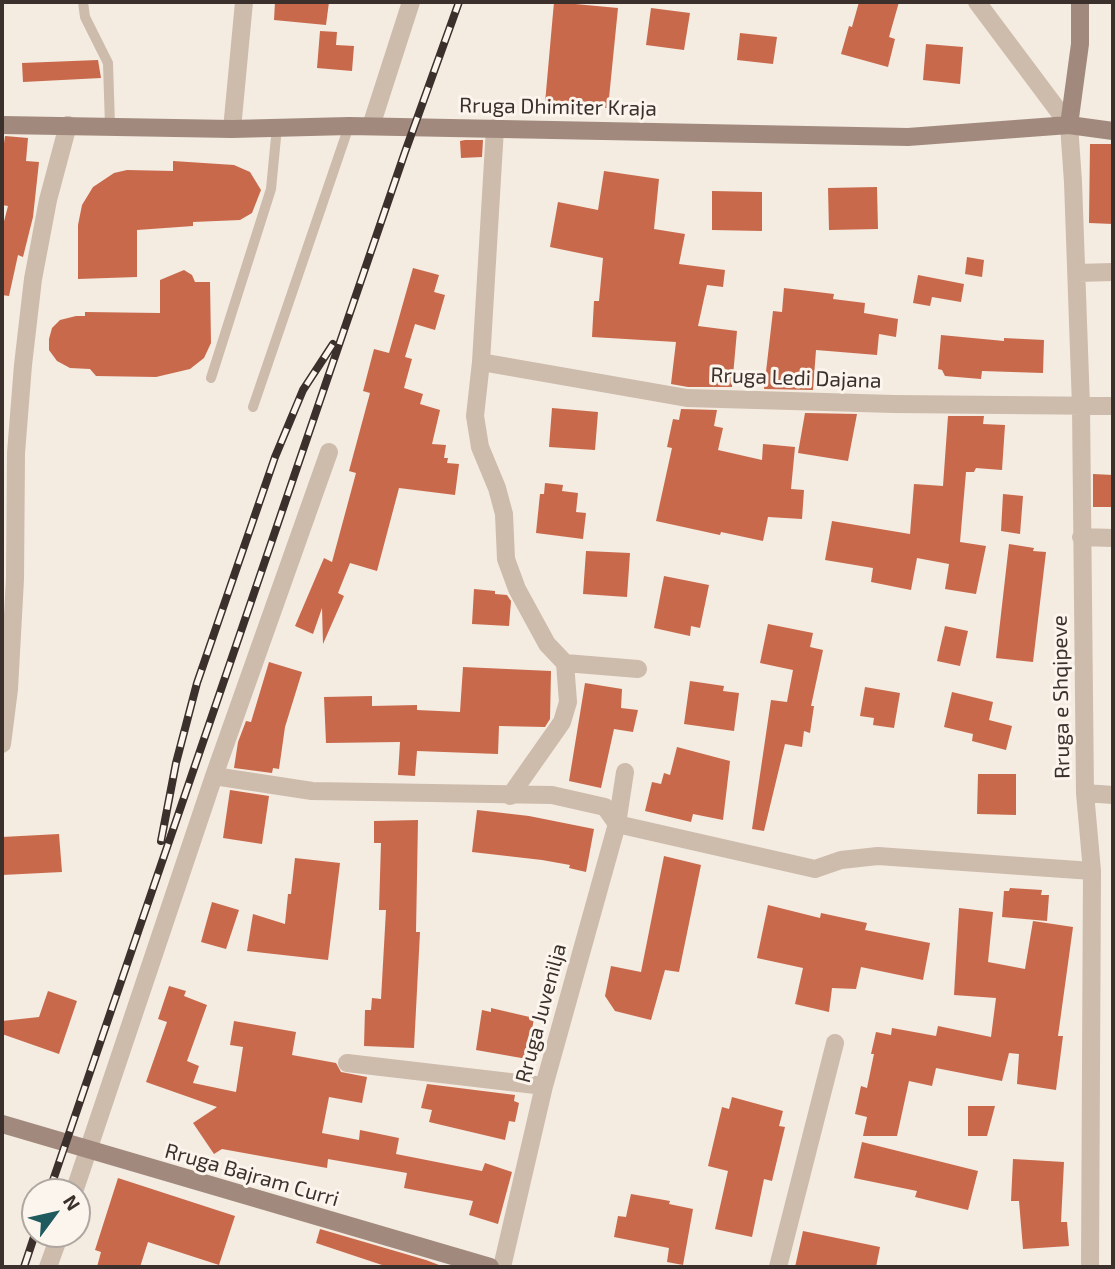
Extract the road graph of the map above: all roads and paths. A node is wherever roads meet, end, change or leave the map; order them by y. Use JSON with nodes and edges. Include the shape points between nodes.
{"nodes":[{"id":1,"x":83,"y":2,"type":"edge"},
{"id":2,"x":244,"y":2,"type":"edge"},
{"id":3,"x":411,"y":2,"type":"edge"},
{"id":4,"x":978,"y":2,"type":"edge"},
{"id":5,"x":1080,"y":2,"type":"edge"},
{"id":6,"x":2,"y":125,"type":"edge"},
{"id":7,"x":68,"y":125,"type":"junction"},
{"id":8,"x":1069,"y":125,"type":"junction"},
{"id":9,"x":110,"y":126,"type":"junction"},
{"id":10,"x":349,"y":126,"type":"junction"},
{"id":11,"x":371,"y":126,"type":"junction"},
{"id":12,"x":277,"y":127,"type":"junction"},
{"id":13,"x":495,"y":128,"type":"junction"},
{"id":14,"x":232,"y":129,"type":"junction"},
{"id":15,"x":1113,"y":131,"type":"edge"},
{"id":16,"x":1113,"y":272,"type":"edge"},
{"id":17,"x":1077,"y":273,"type":"junction"},
{"id":18,"x":481,"y":362,"type":"junction"},
{"id":19,"x":211,"y":378,"type":"dead end"},
{"id":20,"x":1081,"y":406,"type":"junction"},
{"id":21,"x":1113,"y":406,"type":"edge"},
{"id":22,"x":253,"y":407,"type":"dead end"},
{"id":23,"x":329,"y":452,"type":"dead end"},
{"id":24,"x":16,"y":453,"type":"junction"},
{"id":25,"x":2,"y":469,"type":"edge"},
{"id":26,"x":1081,"y":537,"type":"junction"},
{"id":27,"x":1113,"y":538,"type":"edge"},
{"id":28,"x":565,"y":663,"type":"junction"},
{"id":29,"x":638,"y":669,"type":"dead end"},
{"id":30,"x":2,"y":744,"type":"edge"},
{"id":31,"x":625,"y":772,"type":"dead end"},
{"id":32,"x":214,"y":776,"type":"junction"},
{"id":33,"x":1085,"y":793,"type":"junction"},
{"id":34,"x":1113,"y":795,"type":"edge"},
{"id":35,"x":510,"y":796,"type":"junction"},
{"id":36,"x":617,"y":824,"type":"junction"},
{"id":37,"x":1091,"y":871,"type":"junction"},
{"id":38,"x":835,"y":1043,"type":"dead end"},
{"id":39,"x":347,"y":1063,"type":"dead end"},
{"id":40,"x":544,"y":1086,"type":"junction"},
{"id":41,"x":2,"y":1124,"type":"edge"},
{"id":42,"x":89,"y":1150,"type":"junction"},
{"id":43,"x":79,"y":1178,"type":"edge"},
{"id":44,"x":55,"y":1248,"type":"edge"},
{"id":45,"x":457,"y":1264,"type":"edge"},
{"id":46,"x":48,"y":1267,"type":"edge"},
{"id":47,"x":490,"y":1267,"type":"edge"},
{"id":48,"x":502,"y":1267,"type":"edge"},
{"id":49,"x":779,"y":1267,"type":"edge"},
{"id":50,"x":1090,"y":1267,"type":"edge"}],
"edges":[{"from":1,"to":9,"type":"lane","via":[[85,18],[108,63]]},
{"from":2,"to":14,"type":"street"},
{"from":3,"to":11,"type":"street"},
{"from":4,"to":8,"type":"street"},
{"from":5,"to":8,"type":"street","via":[[1080,44]]},
{"from":6,"to":7,"type":"street","name":"Rruga Dhimiter Kraja"},
{"from":7,"to":9,"type":"street","name":"Rruga Dhimiter Kraja"},
{"from":7,"to":24,"type":"street","via":[[33,279]]},
{"from":8,"to":13,"type":"street","name":"Rruga Dhimiter Kraja","via":[[908,137]]},
{"from":8,"to":15,"type":"street","name":"Rruga Dhimiter Kraja"},
{"from":8,"to":17,"type":"street","name":"Rruga e Shqipeve"},
{"from":9,"to":14,"type":"street","name":"Rruga Dhimiter Kraja"},
{"from":10,"to":11,"type":"street","name":"Rruga Dhimiter Kraja"},
{"from":10,"to":12,"type":"street","name":"Rruga Dhimiter Kraja"},
{"from":10,"to":22,"type":"lane"},
{"from":11,"to":13,"type":"street","name":"Rruga Dhimiter Kraja"},
{"from":12,"to":14,"type":"street","name":"Rruga Dhimiter Kraja"},
{"from":12,"to":19,"type":"lane","via":[[271,189]]},
{"from":13,"to":18,"type":"street"},
{"from":16,"to":17,"type":"street"},
{"from":17,"to":20,"type":"street","name":"Rruga e Shqipeve"},
{"from":18,"to":20,"type":"street","name":"Rruga Ledi Dajana","via":[[687,398]]},
{"from":18,"to":28,"type":"street","via":[[475,416],[480,447],[504,514],[506,559],[547,644]]},
{"from":20,"to":21,"type":"street","name":"Rruga Ledi Dajana"},
{"from":20,"to":26,"type":"street","name":"Rruga e Shqipeve"},
{"from":23,"to":32,"type":"street"},
{"from":24,"to":25,"type":"street"},
{"from":24,"to":30,"type":"street","via":[[15,579]]},
{"from":26,"to":27,"type":"street"},
{"from":26,"to":33,"type":"street","name":"Rruga e Shqipeve"},
{"from":28,"to":29,"type":"street"},
{"from":28,"to":35,"type":"street","via":[[568,702],[562,722]]},
{"from":31,"to":36,"type":"street","name":"Rruga Juvenilja"},
{"from":32,"to":35,"type":"street","via":[[312,791]]},
{"from":32,"to":42,"type":"street"},
{"from":33,"to":34,"type":"street"},
{"from":33,"to":37,"type":"street","name":"Rruga e Shqipeve"},
{"from":35,"to":36,"type":"street","via":[[552,795],[605,807]]},
{"from":36,"to":37,"type":"street","via":[[815,869],[841,860],[878,856]]},
{"from":36,"to":40,"type":"street","name":"Rruga Juvenilja"},
{"from":37,"to":50,"type":"street","name":"Rruga e Shqipeve"},
{"from":38,"to":49,"type":"street"},
{"from":39,"to":40,"type":"street"},
{"from":40,"to":48,"type":"street","name":"Rruga Juvenilja"},
{"from":41,"to":42,"type":"street","name":"Rruga Bajram Curri"},
{"from":42,"to":43,"type":"street"},
{"from":42,"to":45,"type":"street","name":"Rruga Bajram Curri"},
{"from":44,"to":46,"type":"street"},
{"from":45,"to":47,"type":"street","name":"Rruga Bajram Curri"}]}
